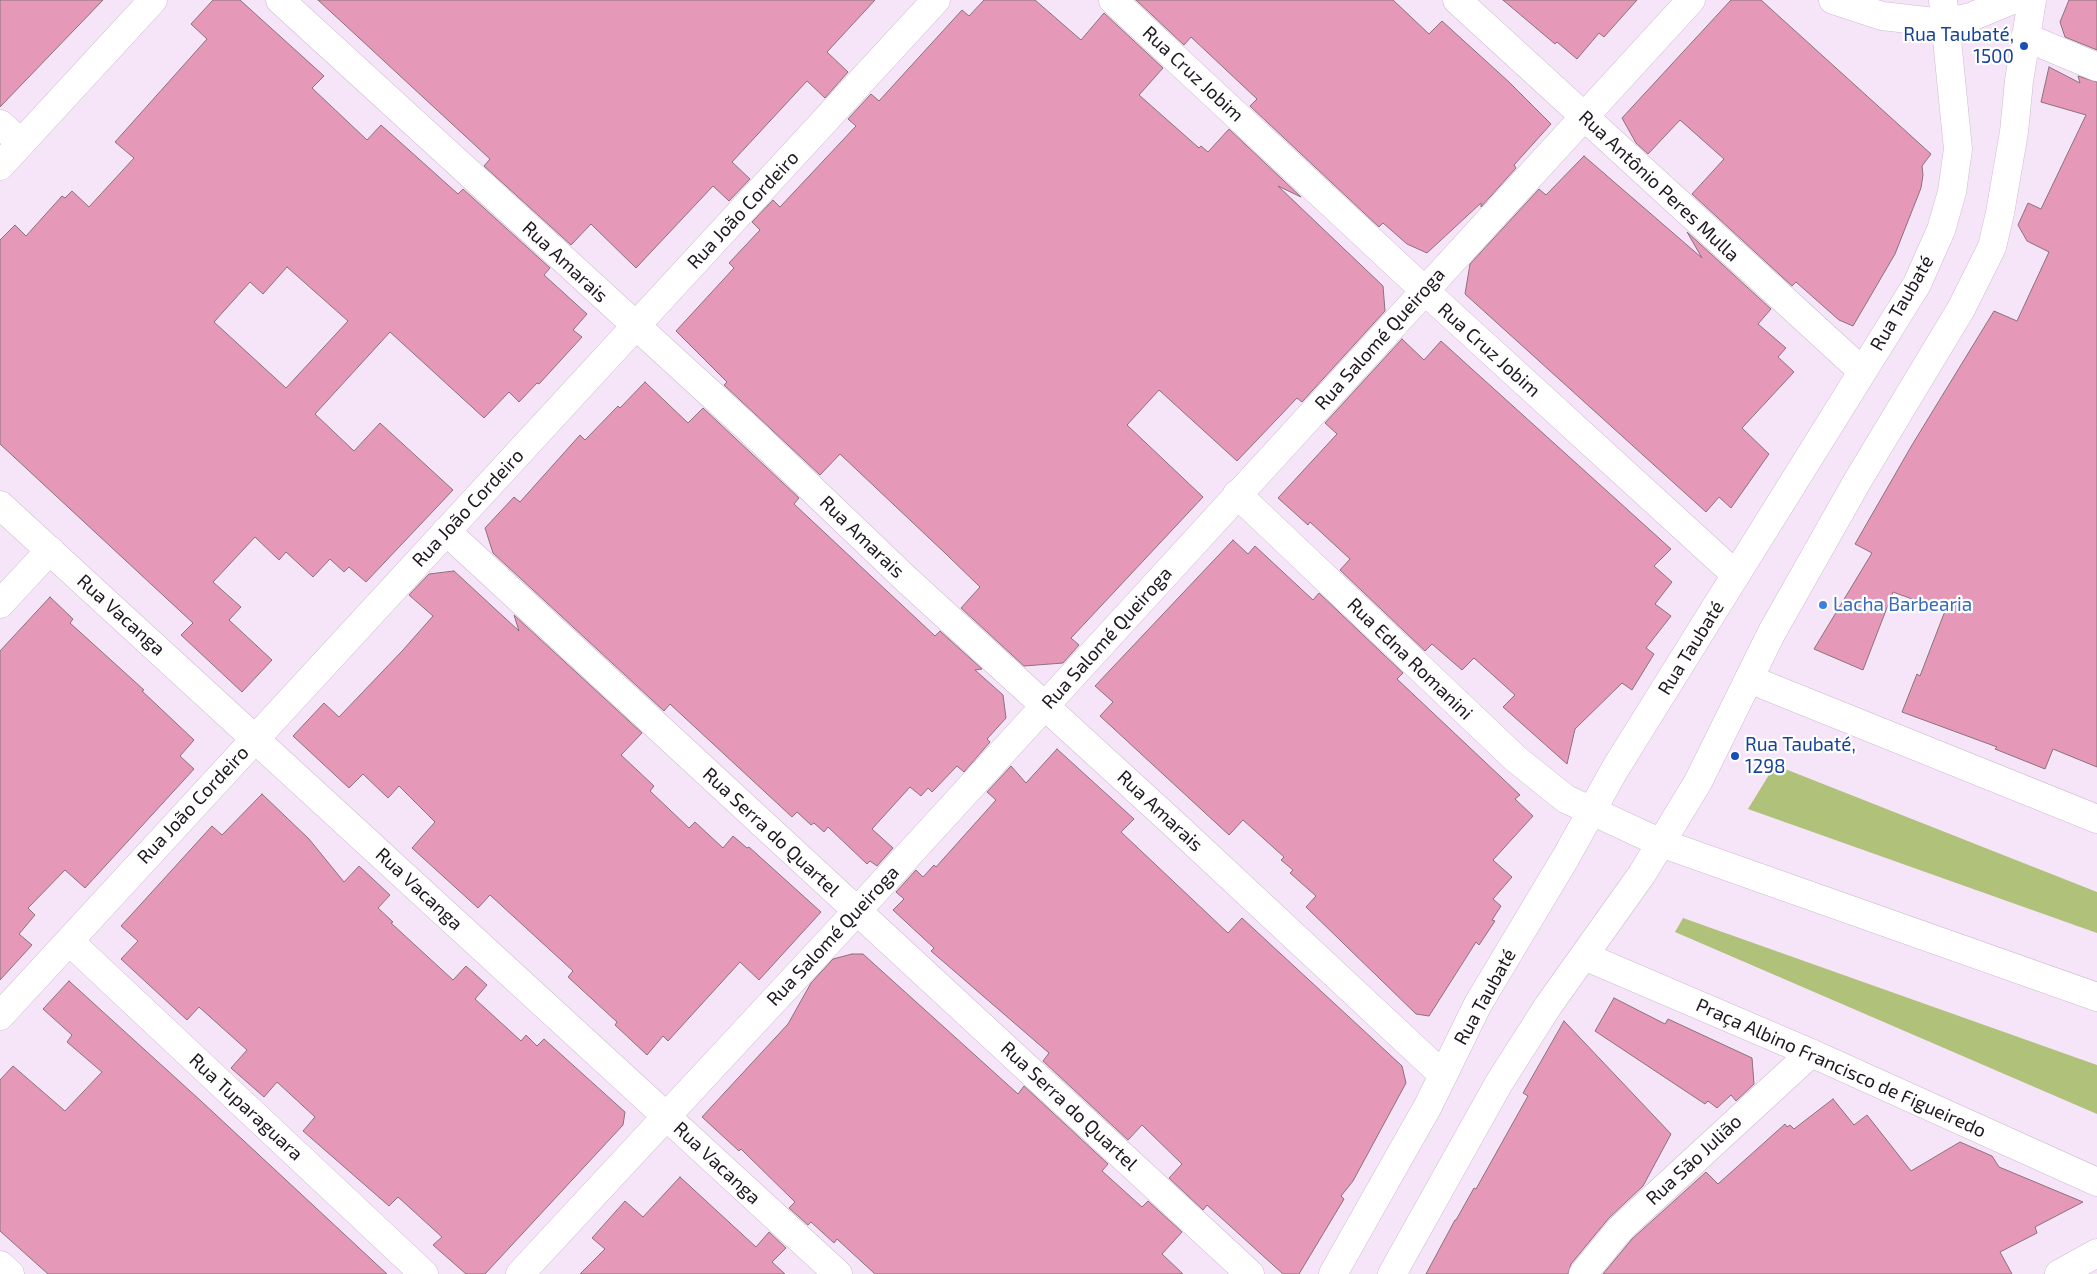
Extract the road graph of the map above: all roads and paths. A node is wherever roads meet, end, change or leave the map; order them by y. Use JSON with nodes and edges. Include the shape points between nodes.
{"nodes":[{"id":1,"x":153,"y":0,"type":"edge"},
{"id":2,"x":280,"y":0,"type":"edge"},
{"id":3,"x":936,"y":0,"type":"edge"},
{"id":4,"x":1113,"y":0,"type":"edge"},
{"id":5,"x":1457,"y":0,"type":"edge"},
{"id":6,"x":1691,"y":0,"type":"edge"},
{"id":7,"x":1833,"y":0,"type":"edge"},
{"id":8,"x":2012,"y":0,"type":"edge"},
{"id":9,"x":2032,"y":0,"type":"edge"},
{"id":10,"x":1943,"y":11,"type":"edge"},
{"id":11,"x":2025,"y":37,"type":"junction"},
{"id":12,"x":2097,"y":67,"type":"edge"},
{"id":13,"x":1584,"y":117,"type":"junction"},
{"id":14,"x":0,"y":124,"type":"edge"},
{"id":15,"x":21,"y":143,"type":"junction"},
{"id":16,"x":0,"y":166,"type":"edge"},
{"id":17,"x":1424,"y":290,"type":"junction"},
{"id":18,"x":635,"y":326,"type":"junction"},
{"id":19,"x":1862,"y":371,"type":"junction"},
{"id":20,"x":1237,"y":494,"type":"junction"},
{"id":21,"x":0,"y":505,"type":"edge"},
{"id":22,"x":446,"y":531,"type":"junction"},
{"id":23,"x":50,"y":550,"type":"junction"},
{"id":24,"x":1736,"y":575,"type":"junction"},
{"id":25,"x":0,"y":604,"type":"edge"},
{"id":26,"x":1749,"y":679,"type":"junction"},
{"id":27,"x":1045,"y":706,"type":"junction"},
{"id":28,"x":255,"y":738,"type":"junction"},
{"id":29,"x":1592,"y":810,"type":"junction"},
{"id":30,"x":2097,"y":819,"type":"edge"},
{"id":31,"x":1661,"y":843,"type":"junction"},
{"id":32,"x":857,"y":911,"type":"junction"},
{"id":33,"x":69,"y":941,"type":"junction"},
{"id":34,"x":1584,"y":956,"type":"junction"},
{"id":35,"x":2097,"y":997,"type":"edge"},
{"id":36,"x":0,"y":1016,"type":"edge"},
{"id":37,"x":1811,"y":1053,"type":"junction"},
{"id":38,"x":1443,"y":1075,"type":"junction"},
{"id":39,"x":666,"y":1116,"type":"junction"},
{"id":40,"x":2097,"y":1182,"type":"edge"},
{"id":41,"x":2097,"y":1253,"type":"edge"},
{"id":42,"x":0,"y":1265,"type":"edge"},
{"id":43,"x":10,"y":1274,"type":"edge"},
{"id":44,"x":424,"y":1274,"type":"edge"},
{"id":45,"x":520,"y":1274,"type":"edge"},
{"id":46,"x":838,"y":1274,"type":"edge"},
{"id":47,"x":1250,"y":1274,"type":"edge"},
{"id":48,"x":1333,"y":1274,"type":"edge"},
{"id":49,"x":1392,"y":1274,"type":"edge"},
{"id":50,"x":1583,"y":1274,"type":"edge"},
{"id":51,"x":2060,"y":1274,"type":"edge"}],
"edges":[{"from":1,"to":15,"type":"street"},
{"from":2,"to":18,"type":"street","name":"Rua Amarais"},
{"from":3,"to":18,"type":"street","name":"Rua João Cordeiro"},
{"from":4,"to":17,"type":"street","name":"Rua Cruz Jobim"},
{"from":5,"to":13,"type":"street","name":"Rua Antônio Peres Mulla"},
{"from":6,"to":13,"type":"street","name":"Rua Salomé Queiroga"},
{"from":7,"to":10,"type":"street","via":[[1882,16]]},
{"from":8,"to":10,"type":"street","via":[[1971,17]]},
{"from":9,"to":11,"type":"street"},
{"from":10,"to":19,"type":"street","name":"Rua Taubaté","via":[[1958,148],[1952,192],[1941,230],[1917,284]]},
{"from":11,"to":12,"type":"street"},
{"from":11,"to":26,"type":"street","via":[[2012,141],[1992,247],[1961,309],[1858,480]]},
{"from":13,"to":17,"type":"street","name":"Rua Salomé Queiroga"},
{"from":13,"to":19,"type":"street","name":"Rua Antônio Peres Mulla"},
{"from":14,"to":15,"type":"street"},
{"from":15,"to":16,"type":"street"},
{"from":17,"to":20,"type":"street","name":"Rua Salomé Queiroga"},
{"from":17,"to":24,"type":"street","name":"Rua Cruz Jobim"},
{"from":18,"to":22,"type":"street","name":"Rua João Cordeiro"},
{"from":18,"to":27,"type":"street","name":"Rua Amarais"},
{"from":19,"to":24,"type":"street","name":"Rua Taubaté"},
{"from":20,"to":27,"type":"street","name":"Rua Salomé Queiroga"},
{"from":20,"to":29,"type":"street","name":"Rua Edna Romanini","via":[[1516,759],[1566,799]]},
{"from":21,"to":23,"type":"street","name":"Rua Vacanga"},
{"from":22,"to":28,"type":"street","name":"Rua João Cordeiro"},
{"from":22,"to":32,"type":"street","name":"Rua Serra do Quartel"},
{"from":23,"to":25,"type":"street"},
{"from":23,"to":28,"type":"street","name":"Rua Vacanga"},
{"from":24,"to":29,"type":"street","name":"Rua Taubaté"},
{"from":26,"to":30,"type":"street"},
{"from":26,"to":31,"type":"street","via":[[1698,782]]},
{"from":27,"to":32,"type":"street","name":"Rua Salomé Queiroga"},
{"from":27,"to":38,"type":"street","name":"Rua Amarais"},
{"from":28,"to":33,"type":"street","name":"Rua João Cordeiro"},
{"from":28,"to":39,"type":"street","name":"Rua Vacanga"},
{"from":29,"to":31,"type":"street"},
{"from":29,"to":38,"type":"street","name":"Rua Taubaté","via":[[1478,1004]]},
{"from":31,"to":34,"type":"street"},
{"from":31,"to":35,"type":"street"},
{"from":32,"to":39,"type":"street","name":"Rua Salomé Queiroga"},
{"from":32,"to":47,"type":"street","name":"Rua Serra do Quartel"},
{"from":33,"to":36,"type":"street","name":"Rua João Cordeiro"},
{"from":33,"to":44,"type":"street","name":"Rua Tuparaguara"},
{"from":34,"to":37,"type":"street","name":"Praça Albino Francisco de Figueiredo"},
{"from":34,"to":49,"type":"street","via":[[1499,1084]]},
{"from":37,"to":40,"type":"street","name":"Praça Albino Francisco de Figueiredo"},
{"from":37,"to":50,"type":"street","name":"Rua São Julião","via":[[1621,1228]]},
{"from":38,"to":48,"type":"street","name":"Rua Taubaté"},
{"from":39,"to":45,"type":"street","name":"Rua Salomé Queiroga"},
{"from":39,"to":46,"type":"street","name":"Rua Vacanga"},
{"from":41,"to":51,"type":"street"},
{"from":42,"to":43,"type":"street"}]}
